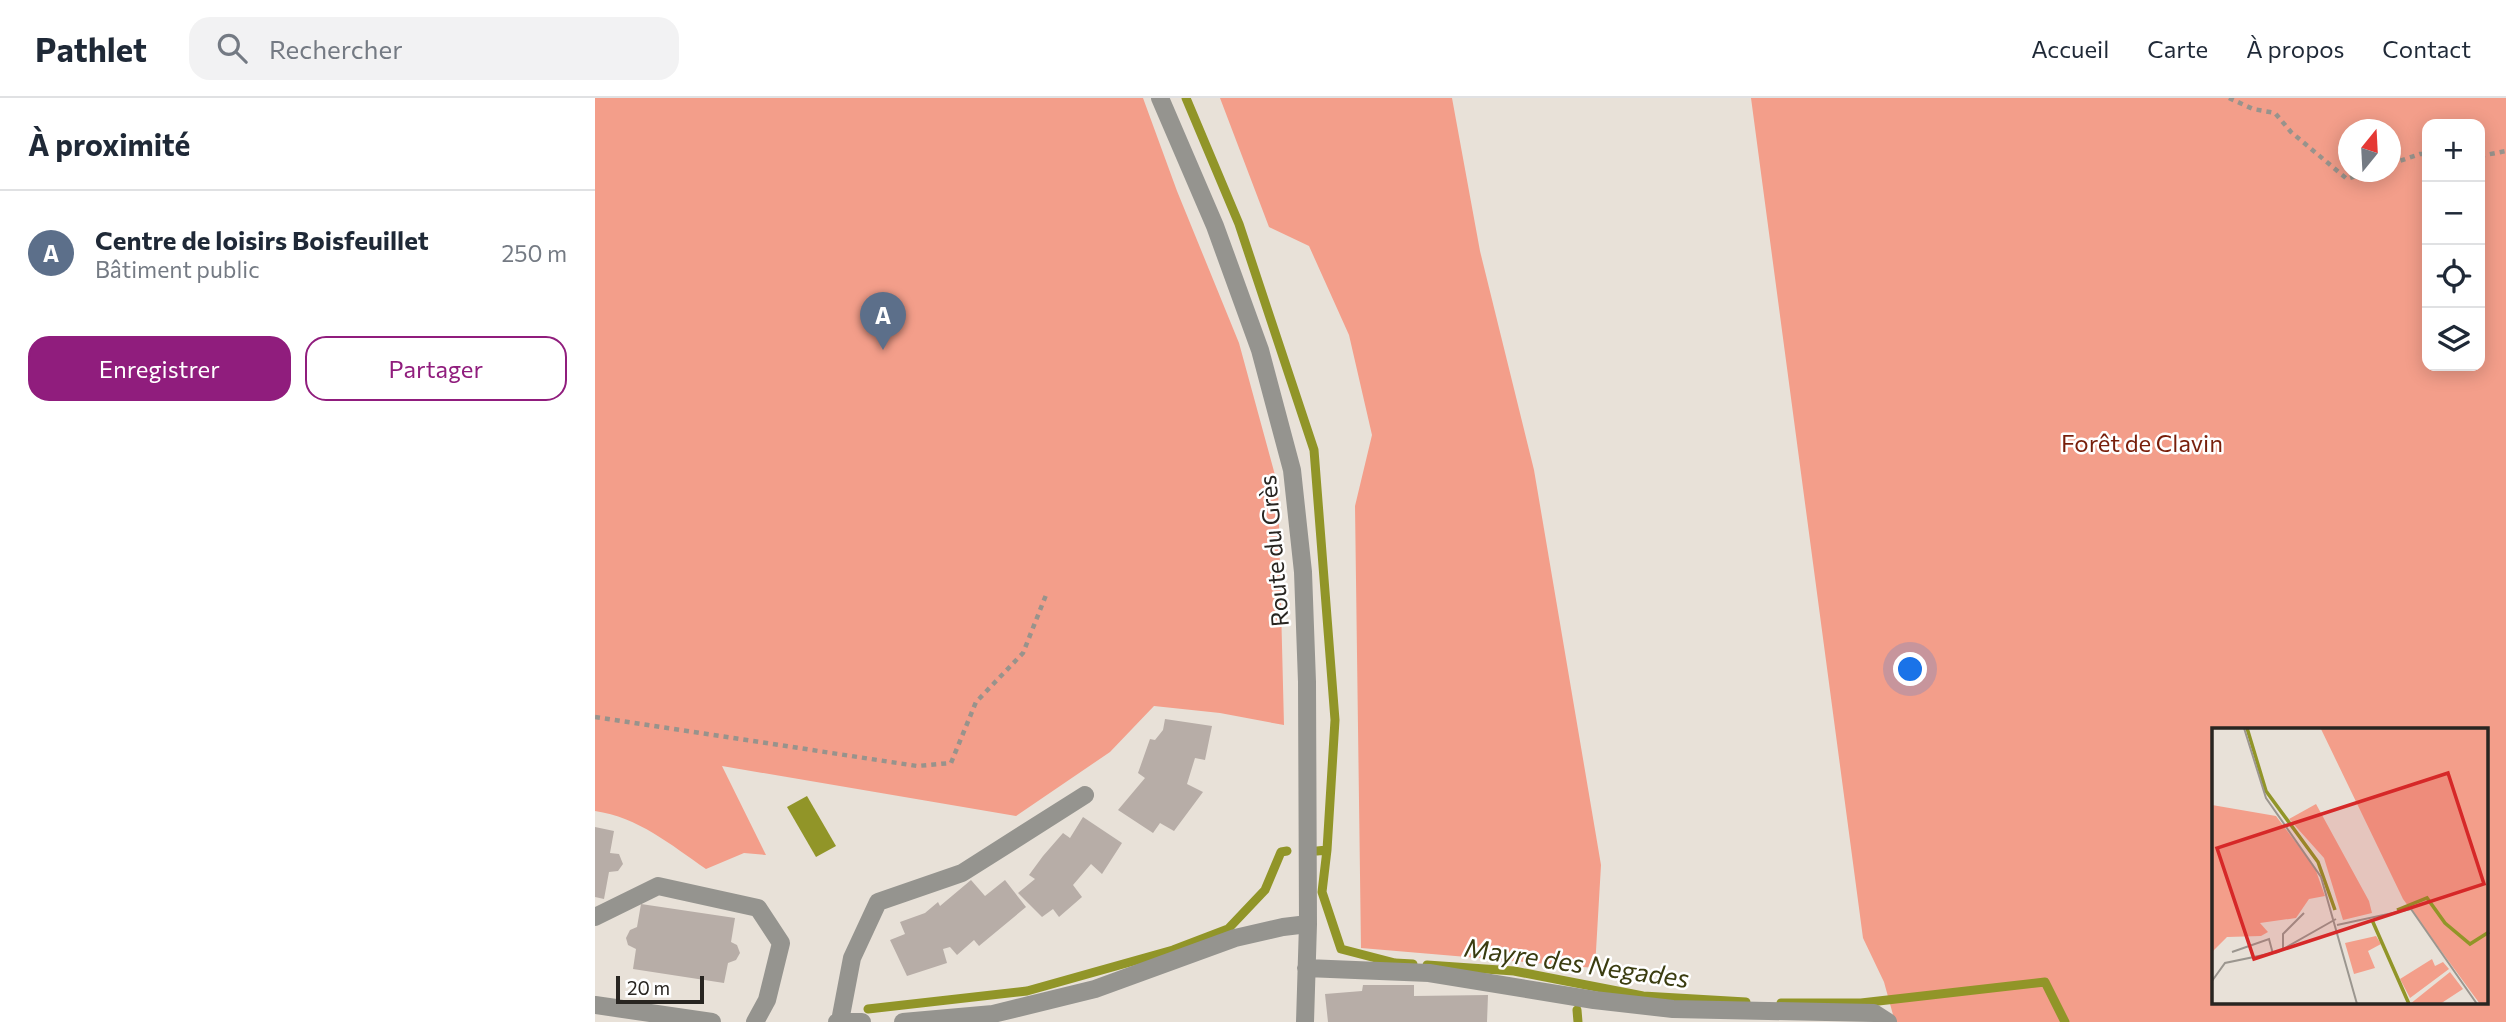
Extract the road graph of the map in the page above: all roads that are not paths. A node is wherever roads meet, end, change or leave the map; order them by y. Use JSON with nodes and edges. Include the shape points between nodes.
{"nodes":[{"id":1,"x":1160,"y":98,"type":"edge"},
{"id":2,"x":1085,"y":795,"type":"dead end"},
{"id":3,"x":595,"y":917,"type":"edge"},
{"id":4,"x":1308,"y":924,"type":"junction"},
{"id":5,"x":1307,"y":968,"type":"junction"},
{"id":6,"x":595,"y":1004,"type":"edge"},
{"id":7,"x":712,"y":1022,"type":"edge"},
{"id":8,"x":755,"y":1022,"type":"edge"},
{"id":9,"x":839,"y":1022,"type":"edge"},
{"id":10,"x":862,"y":1022,"type":"edge"},
{"id":11,"x":903,"y":1022,"type":"edge"},
{"id":12,"x":1305,"y":1022,"type":"edge"},
{"id":13,"x":1888,"y":1022,"type":"edge"}],
"edges":[{"from":1,"to":4,"type":"street","name":"Route du Grès","via":[[1215,226],[1260,350],[1292,470],[1305,613]]},
{"from":2,"to":9,"type":"street","via":[[962,873],[878,902],[852,958]]},
{"from":3,"to":8,"type":"street","via":[[658,887],[758,908],[781,943],[767,1000]]},
{"from":4,"to":5,"type":"street","name":"Route du Grès"},
{"from":4,"to":11,"type":"street","via":[[1235,938],[1095,989],[993,1014]]},
{"from":5,"to":12,"type":"street","name":"Route du Grès"},
{"from":5,"to":13,"type":"street","via":[[1429,973],[1673,1009],[1874,1013]]},
{"from":6,"to":7,"type":"street"},
{"from":9,"to":10,"type":"street"}]}
